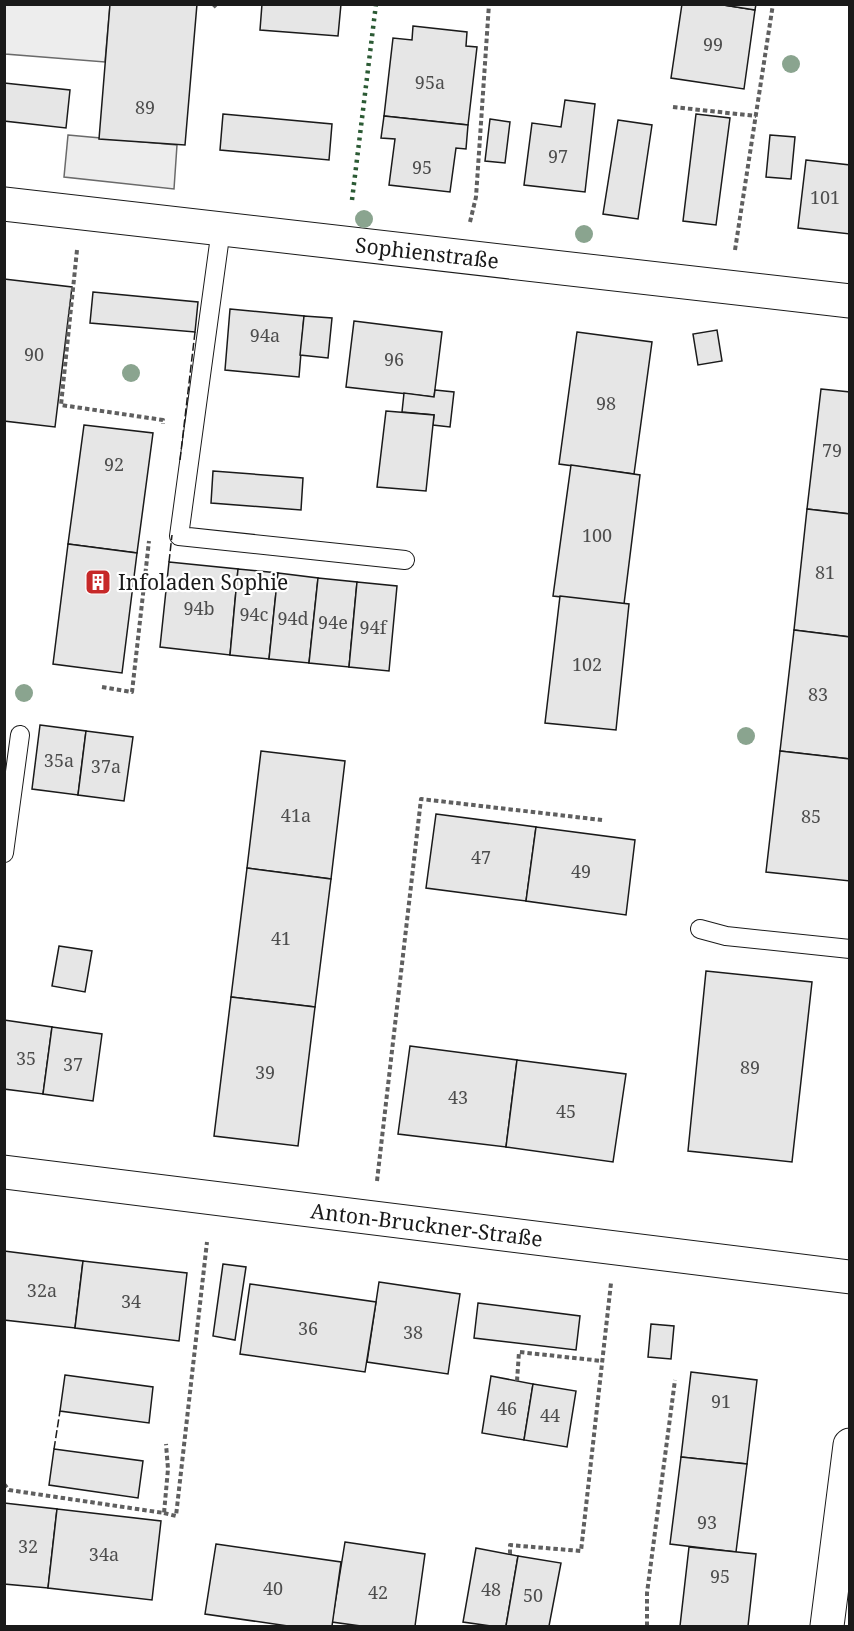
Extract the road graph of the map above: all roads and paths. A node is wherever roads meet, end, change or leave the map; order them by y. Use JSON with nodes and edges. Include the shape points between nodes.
{"nodes":[{"id":1,"x":489,"y":4,"type":"edge"},
{"id":2,"x":773,"y":4,"type":"edge"},
{"id":3,"x":673,"y":107,"type":"dead end"},
{"id":4,"x":756,"y":116,"type":"junction"},
{"id":5,"x":4,"y":204,"type":"edge"},
{"id":6,"x":80,"y":213,"type":"junction"},
{"id":7,"x":221,"y":229,"type":"junction"},
{"id":8,"x":463,"y":256,"type":"junction"},
{"id":9,"x":730,"y":287,"type":"junction"},
{"id":10,"x":849,"y":301,"type":"edge"},
{"id":11,"x":162,"y":432,"type":"dead end"},
{"id":12,"x":149,"y":538,"type":"dead end"},
{"id":13,"x":405,"y":560,"type":"dead end"},
{"id":14,"x":102,"y":687,"type":"dead end"},
{"id":15,"x":20,"y":735,"type":"dead end"},
{"id":16,"x":602,"y":820,"type":"dead end"},
{"id":17,"x":4,"y":853,"type":"edge"},
{"id":18,"x":700,"y":929,"type":"dead end"},
{"id":19,"x":849,"y":949,"type":"edge"},
{"id":20,"x":4,"y":1172,"type":"edge"},
{"id":21,"x":373,"y":1218,"type":"junction"},
{"id":22,"x":207,"y":1242,"type":"dead end"},
{"id":23,"x":615,"y":1248,"type":"junction"},
{"id":24,"x":849,"y":1277,"type":"edge"},
{"id":25,"x":602,"y":1361,"type":"junction"},
{"id":26,"x":675,"y":1380,"type":"dead end"},
{"id":27,"x":518,"y":1381,"type":"dead end"},
{"id":28,"x":166,"y":1444,"type":"dead end"},
{"id":29,"x":849,"y":1445,"type":"edge"},
{"id":30,"x":4,"y":1484,"type":"edge"},
{"id":31,"x":164,"y":1513,"type":"junction"},
{"id":32,"x":844,"y":1536,"type":"edge"},
{"id":33,"x":510,"y":1554,"type":"dead end"},
{"id":34,"x":647,"y":1626,"type":"edge"},
{"id":35,"x":827,"y":1626,"type":"edge"}],
"edges":[{"from":1,"to":8,"type":"path","via":[[476,197]]},
{"from":2,"to":4,"type":"path"},
{"from":3,"to":4,"type":"path"},
{"from":4,"to":9,"type":"path"},
{"from":5,"to":6,"type":"street","name":"Sophienstraße"},
{"from":6,"to":7,"type":"street","name":"Sophienstraße"},
{"from":6,"to":11,"type":"path","via":[[61,405],[163,420]]},
{"from":7,"to":8,"type":"street","name":"Sophienstraße"},
{"from":7,"to":13,"type":"lane","via":[[179,536]]},
{"from":8,"to":9,"type":"street","name":"Sophienstraße"},
{"from":9,"to":10,"type":"street","name":"Sophienstraße"},
{"from":12,"to":14,"type":"path","via":[[132,692]]},
{"from":15,"to":17,"type":"lane"},
{"from":16,"to":21,"type":"path","via":[[422,799]]},
{"from":18,"to":19,"type":"lane","via":[[726,936]]},
{"from":20,"to":21,"type":"street","name":"Anton-Bruckner-Straße"},
{"from":21,"to":23,"type":"street","name":"Anton-Bruckner-Straße"},
{"from":22,"to":31,"type":"path","via":[[176,1516]]},
{"from":23,"to":24,"type":"street","name":"Anton-Bruckner-Straße"},
{"from":23,"to":25,"type":"path"},
{"from":25,"to":27,"type":"path","via":[[519,1352]]},
{"from":25,"to":33,"type":"path","via":[[581,1551],[510,1545]]},
{"from":26,"to":34,"type":"path","via":[[647,1593]]},
{"from":28,"to":31,"type":"path"},
{"from":29,"to":32,"type":"street"},
{"from":30,"to":31,"type":"path","via":[[9,1490]]},
{"from":32,"to":35,"type":"street"}]}
